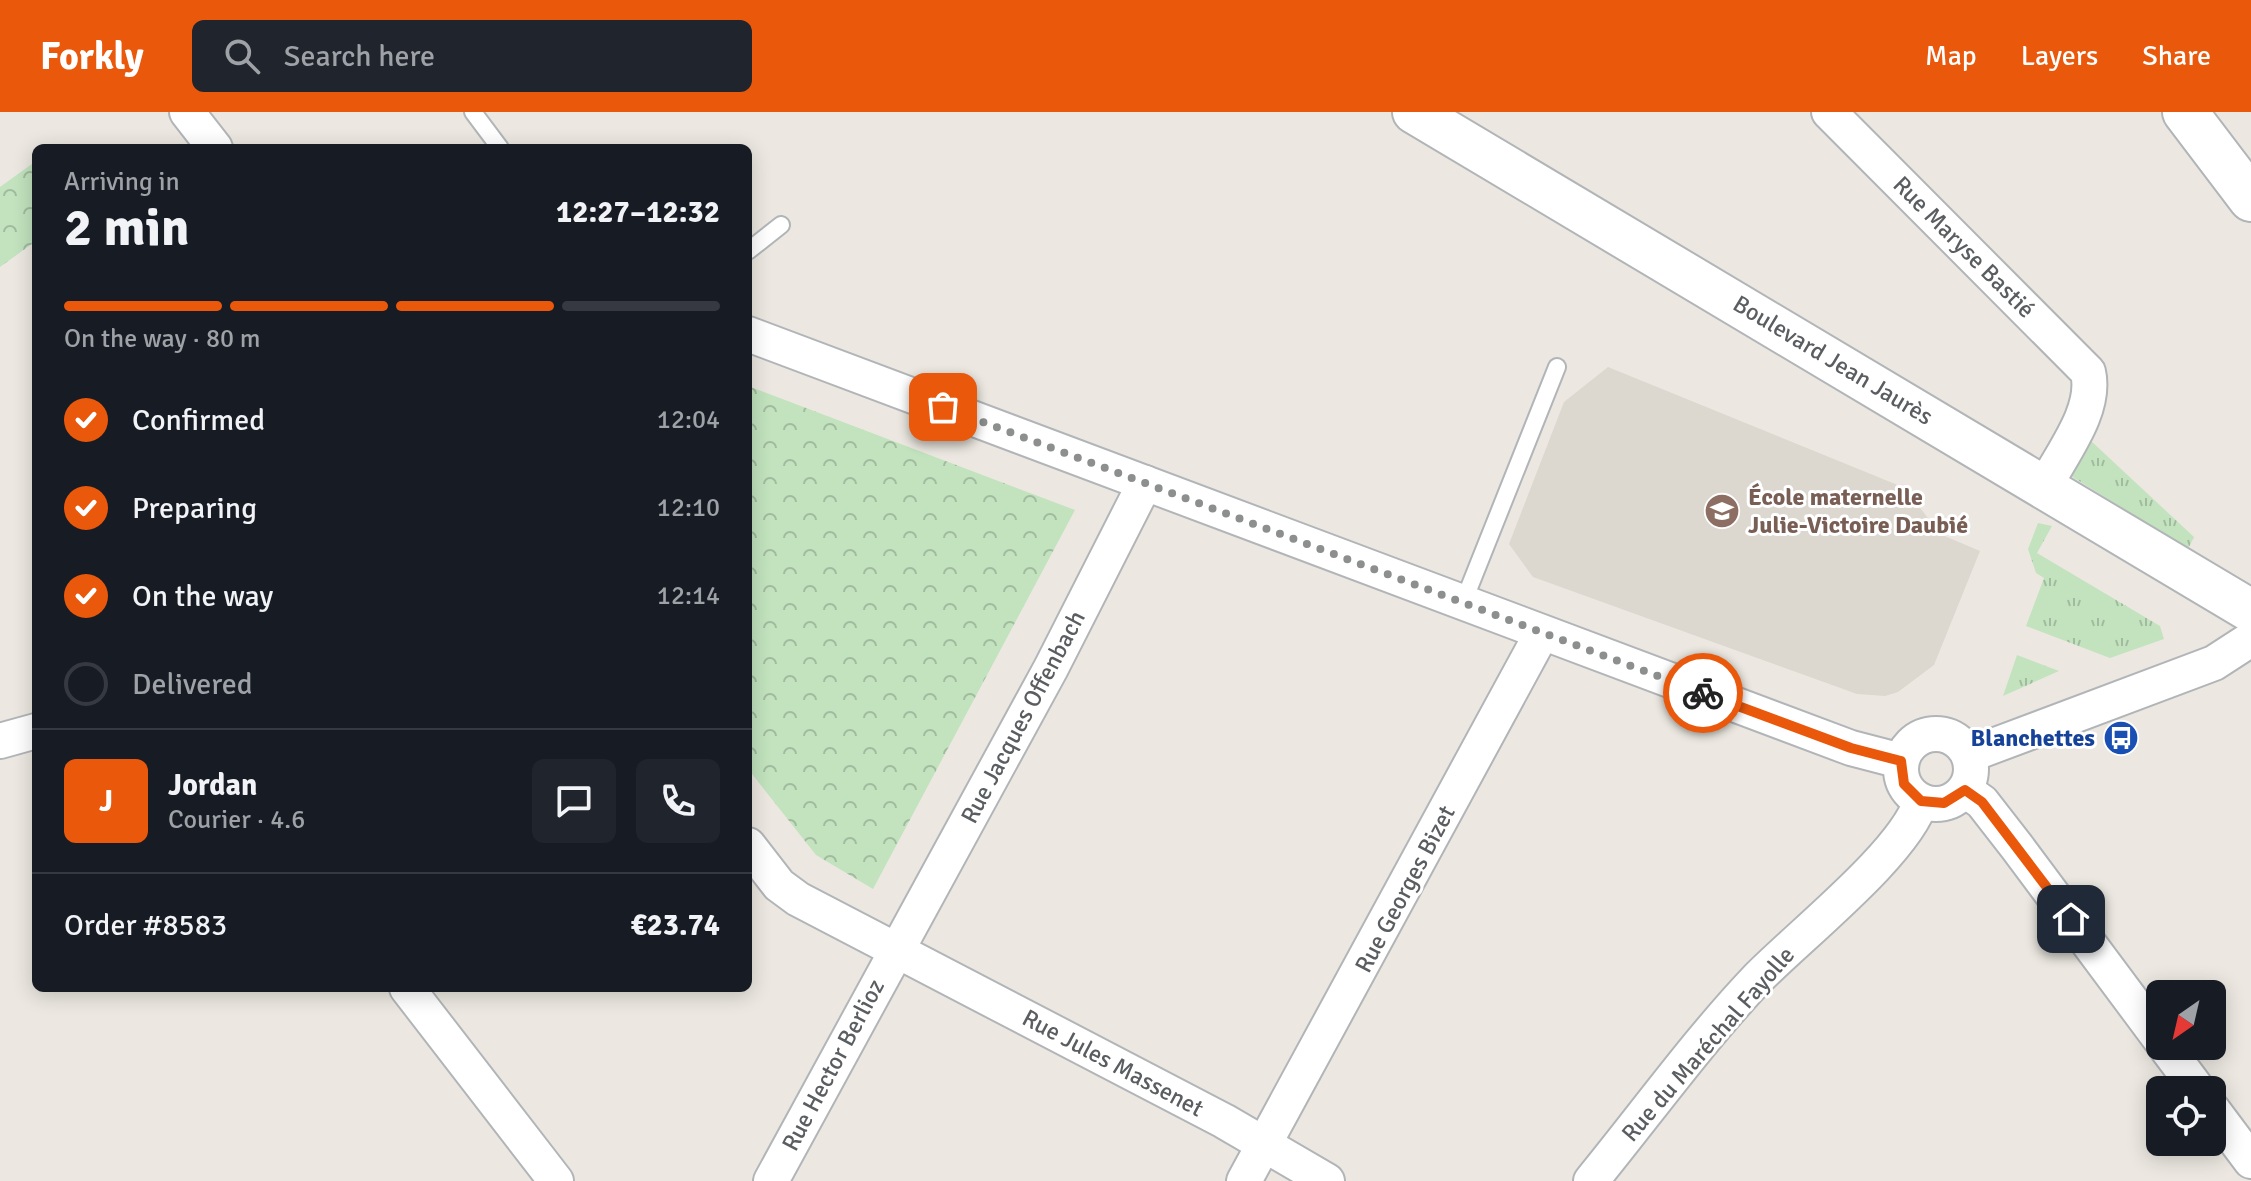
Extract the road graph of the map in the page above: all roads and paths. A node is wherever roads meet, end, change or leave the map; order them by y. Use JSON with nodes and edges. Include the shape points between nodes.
{"nodes":[{"id":1,"x":187,"y":112,"type":"edge"},
{"id":2,"x":473,"y":112,"type":"edge"},
{"id":3,"x":1414,"y":112,"type":"edge"},
{"id":4,"x":1829,"y":112,"type":"edge"},
{"id":5,"x":2185,"y":112,"type":"edge"},
{"id":6,"x":212,"y":144,"type":"edge"},
{"id":7,"x":497,"y":144,"type":"edge"},
{"id":8,"x":2251,"y":199,"type":"edge"},
{"id":9,"x":781,"y":225,"type":"dead end"},
{"id":10,"x":752,"y":248,"type":"edge"},
{"id":11,"x":752,"y":336,"type":"edge"},
{"id":12,"x":1557,"y":367,"type":"dead end"},
{"id":13,"x":1145,"y":483,"type":"junction"},
{"id":14,"x":2045,"y":486,"type":"junction"},
{"id":15,"x":1463,"y":603,"type":"junction"},
{"id":16,"x":2251,"y":611,"type":"edge"},
{"id":17,"x":1542,"y":633,"type":"junction"},
{"id":18,"x":2251,"y":639,"type":"edge"},
{"id":19,"x":32,"y":732,"type":"edge"},
{"id":20,"x":0,"y":741,"type":"edge"},
{"id":21,"x":1969,"y":755,"type":"junction"},
{"id":22,"x":1901,"y":761,"type":"junction"},
{"id":23,"x":1965,"y":790,"type":"junction"},
{"id":24,"x":1921,"y":801,"type":"junction"},
{"id":25,"x":752,"y":850,"type":"edge"},
{"id":26,"x":896,"y":950,"type":"junction"},
{"id":27,"x":410,"y":992,"type":"edge"},
{"id":28,"x":2146,"y":1020,"type":"edge"},
{"id":29,"x":2226,"y":1128,"type":"edge"},
{"id":30,"x":1266,"y":1145,"type":"junction"},
{"id":31,"x":2251,"y":1161,"type":"edge"},
{"id":32,"x":556,"y":1181,"type":"edge"},
{"id":33,"x":771,"y":1181,"type":"edge"},
{"id":34,"x":1244,"y":1181,"type":"edge"},
{"id":35,"x":1327,"y":1181,"type":"edge"},
{"id":36,"x":1591,"y":1181,"type":"edge"}],
"edges":[{"from":1,"to":6,"type":"street"},
{"from":2,"to":7,"type":"lane"},
{"from":3,"to":14,"type":"street","name":"Boulevard Jean Jaurès"},
{"from":4,"to":14,"type":"street","name":"Rue Maryse Bastié","via":[[2088,372],[2092,387],[2087,406]]},
{"from":5,"to":8,"type":"main road"},
{"from":9,"to":10,"type":"lane"},
{"from":11,"to":13,"type":"street"},
{"from":12,"to":15,"type":"lane"},
{"from":13,"to":15,"type":"street"},
{"from":13,"to":26,"type":"street","name":"Rue Jacques Offenbach","via":[[1051,668]]},
{"from":14,"to":16,"type":"street","name":"Boulevard Jean Jaurès"},
{"from":15,"to":17,"type":"street"},
{"from":17,"to":22,"type":"street","via":[[1851,748]]},
{"from":17,"to":30,"type":"street","name":"Rue Georges Bizet"},
{"from":18,"to":21,"type":"street","via":[[2214,663]]},
{"from":19,"to":20,"type":"street"},
{"from":21,"to":22,"type":"street","via":[[1956,740],[1938,733],[1919,737]]},
{"from":21,"to":23,"type":"street","via":[[1972,767]]},
{"from":22,"to":24,"type":"street","via":[[1904,784]]},
{"from":23,"to":24,"type":"street","via":[[1944,803]]},
{"from":23,"to":28,"type":"street","via":[[1982,802]]},
{"from":24,"to":36,"type":"street","name":"Rue du Maréchal Fayolle","via":[[1894,847],[1756,981]]},
{"from":25,"to":26,"type":"street","name":"Rue Jules Massenet","via":[[779,885],[798,899]]},
{"from":26,"to":30,"type":"street","name":"Rue Jules Massenet"},
{"from":26,"to":33,"type":"street","name":"Rue Hector Berlioz"},
{"from":27,"to":32,"type":"street"},
{"from":29,"to":31,"type":"street"},
{"from":30,"to":34,"type":"street","name":"Rue Georges Bizet"},
{"from":30,"to":35,"type":"street","name":"Rue Jules Massenet"}]}
